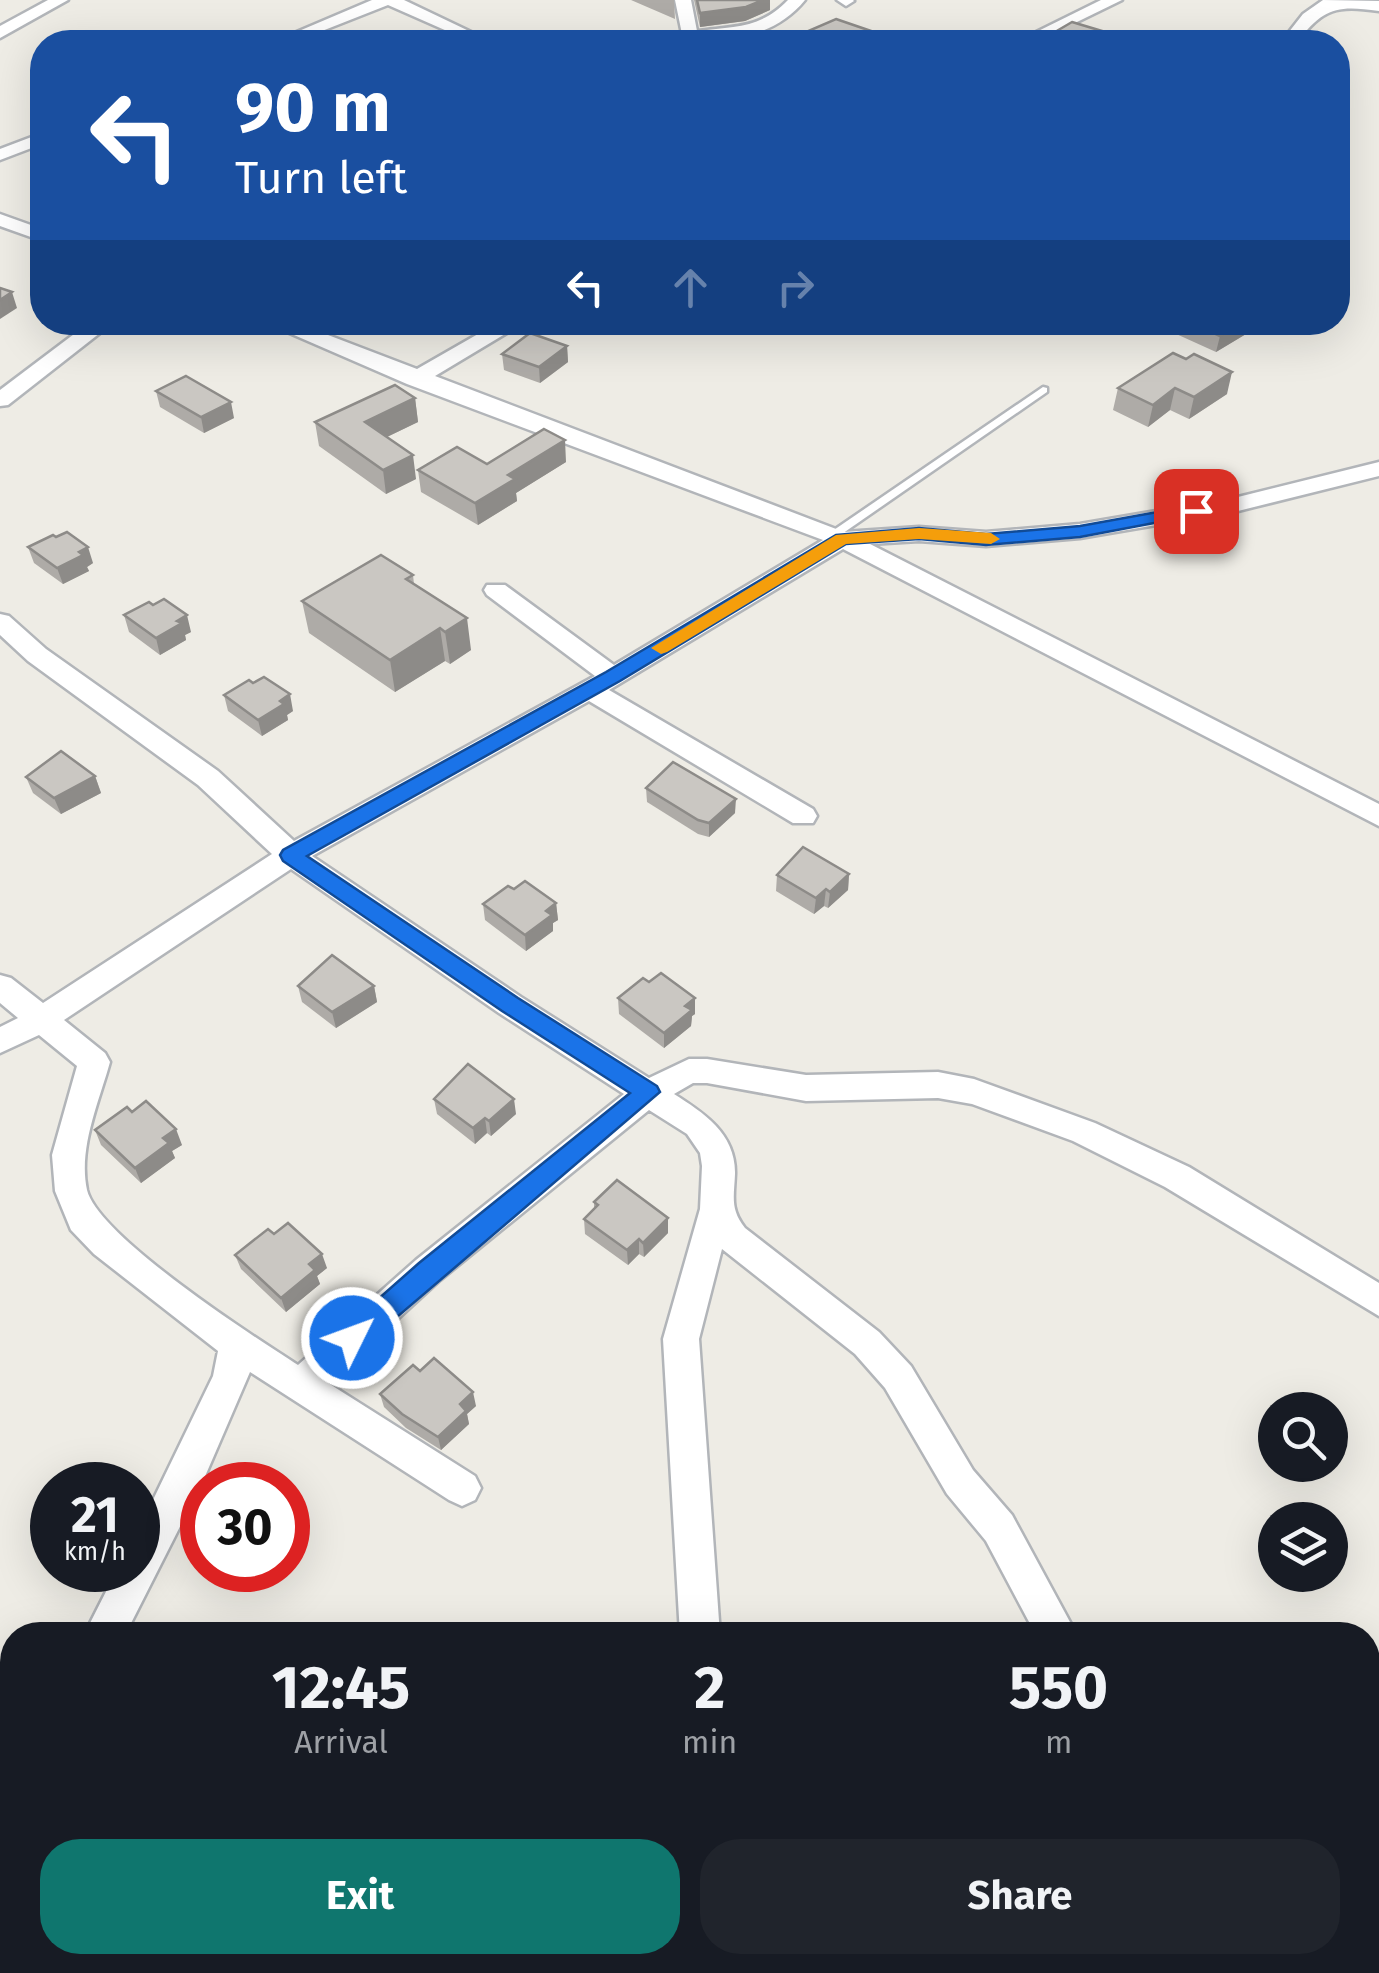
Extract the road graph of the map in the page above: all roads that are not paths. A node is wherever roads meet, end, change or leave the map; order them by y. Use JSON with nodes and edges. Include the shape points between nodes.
{"nodes":[{"id":1,"x":60,"y":0,"type":"edge"},
{"id":2,"x":389,"y":0,"type":"edge"},
{"id":3,"x":683,"y":0,"type":"edge"},
{"id":4,"x":797,"y":0,"type":"edge"},
{"id":5,"x":1114,"y":0,"type":"edge"},
{"id":6,"x":1329,"y":4,"type":"edge"},
{"id":7,"x":1379,"y":6,"type":"edge"},
{"id":8,"x":312,"y":30,"type":"edge"},
{"id":9,"x":457,"y":30,"type":"edge"},
{"id":10,"x":689,"y":30,"type":"edge"},
{"id":11,"x":756,"y":30,"type":"edge"},
{"id":12,"x":1050,"y":30,"type":"edge"},
{"id":13,"x":1297,"y":30,"type":"edge"},
{"id":14,"x":0,"y":34,"type":"edge"},
{"id":15,"x":30,"y":143,"type":"edge"},
{"id":16,"x":0,"y":156,"type":"edge"},
{"id":17,"x":0,"y":220,"type":"edge"},
{"id":18,"x":30,"y":231,"type":"edge"},
{"id":19,"x":87,"y":335,"type":"edge"},
{"id":20,"x":306,"y":335,"type":"edge"},
{"id":21,"x":492,"y":335,"type":"edge"},
{"id":22,"x":415,"y":379,"type":"junction"},
{"id":23,"x":1043,"y":390,"type":"dead end"},
{"id":24,"x":0,"y":400,"type":"edge"},
{"id":25,"x":1379,"y":469,"type":"edge"},
{"id":26,"x":837,"y":538,"type":"junction"},
{"id":27,"x":496,"y":590,"type":"dead end"},
{"id":28,"x":0,"y":622,"type":"edge"},
{"id":29,"x":601,"y":683,"type":"junction"},
{"id":30,"x":802,"y":816,"type":"dead end"},
{"id":31,"x":1379,"y":816,"type":"edge"},
{"id":32,"x":290,"y":855,"type":"junction"},
{"id":33,"x":0,"y":986,"type":"edge"},
{"id":34,"x":44,"y":1018,"type":"junction"},
{"id":35,"x":0,"y":1042,"type":"edge"},
{"id":36,"x":648,"y":1092,"type":"junction"},
{"id":37,"x":715,"y":1213,"type":"junction"},
{"id":38,"x":1379,"y":1300,"type":"edge"},
{"id":39,"x":237,"y":1345,"type":"junction"},
{"id":40,"x":302,"y":1384,"type":"junction"},
{"id":41,"x":462,"y":1488,"type":"dead end"},
{"id":42,"x":114,"y":1622,"type":"edge"},
{"id":43,"x":699,"y":1622,"type":"edge"},
{"id":44,"x":1050,"y":1622,"type":"edge"}],
"edges":[{"from":1,"to":14,"type":"street"},
{"from":2,"to":8,"type":"street"},
{"from":2,"to":9,"type":"street"},
{"from":3,"to":10,"type":"street"},
{"from":4,"to":11,"type":"street"},
{"from":5,"to":12,"type":"street"},
{"from":6,"to":7,"type":"street"},
{"from":6,"to":13,"type":"street"},
{"from":15,"to":16,"type":"street"},
{"from":17,"to":18,"type":"street"},
{"from":19,"to":24,"type":"street"},
{"from":20,"to":22,"type":"street"},
{"from":21,"to":22,"type":"street"},
{"from":22,"to":26,"type":"street"},
{"from":23,"to":26,"type":"lane"},
{"from":25,"to":26,"type":"street","via":[[1238,504],[1080,531],[986,539]]},
{"from":26,"to":29,"type":"street"},
{"from":26,"to":31,"type":"street"},
{"from":27,"to":29,"type":"street"},
{"from":28,"to":32,"type":"street","via":[[208,778]]},
{"from":29,"to":30,"type":"street"},
{"from":29,"to":32,"type":"street"},
{"from":32,"to":34,"type":"street"},
{"from":32,"to":36,"type":"street"},
{"from":33,"to":34,"type":"street"},
{"from":34,"to":35,"type":"street"},
{"from":34,"to":39,"type":"street","via":[[94,1062],[68,1155],[83,1220]]},
{"from":36,"to":37,"type":"street","via":[[698,1125],[716,1152]]},
{"from":36,"to":38,"type":"street","via":[[689,1071],[806,1088],[938,1084],[974,1092],[1084,1132],[1178,1178]]},
{"from":36,"to":40,"type":"street","via":[[428,1270]]},
{"from":37,"to":43,"type":"street","via":[[682,1339]]},
{"from":37,"to":44,"type":"street","via":[[734,1238],[866,1343],[898,1377],[960,1482],[999,1528]]},
{"from":39,"to":40,"type":"street"},
{"from":39,"to":42,"type":"street","via":[[231,1376],[190,1469]]},
{"from":40,"to":41,"type":"street"}]}
